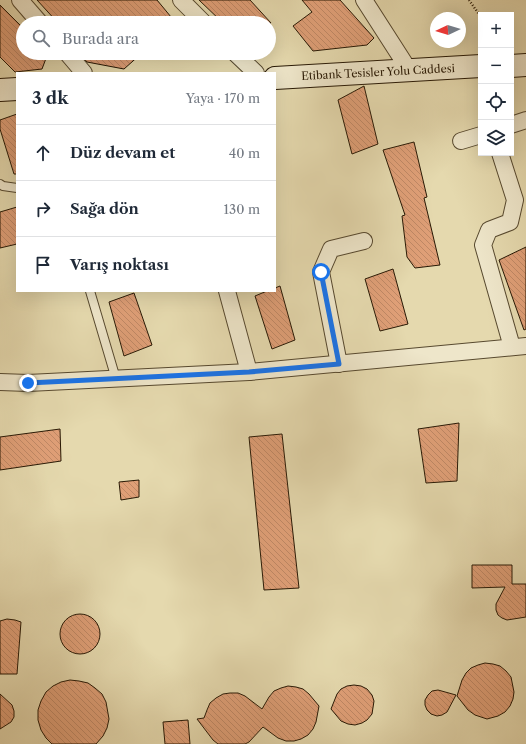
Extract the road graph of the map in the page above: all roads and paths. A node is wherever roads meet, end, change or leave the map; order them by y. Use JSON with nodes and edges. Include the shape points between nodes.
{"nodes":[{"id":1,"x":20,"y":0,"type":"edge"},
{"id":2,"x":181,"y":0,"type":"edge"},
{"id":3,"x":364,"y":0,"type":"edge"},
{"id":4,"x":469,"y":0,"type":"edge"},
{"id":5,"x":478,"y":13,"type":"edge"},
{"id":6,"x":34,"y":16,"type":"edge"},
{"id":7,"x":197,"y":16,"type":"edge"},
{"id":8,"x":73,"y":60,"type":"edge"},
{"id":9,"x":242,"y":60,"type":"edge"},
{"id":10,"x":526,"y":65,"type":"edge"},
{"id":11,"x":478,"y":66,"type":"edge"},
{"id":12,"x":514,"y":66,"type":"edge"},
{"id":13,"x":409,"y":70,"type":"junction"},
{"id":14,"x":83,"y":72,"type":"edge"},
{"id":15,"x":255,"y":72,"type":"edge"},
{"id":16,"x":276,"y":78,"type":"edge"},
{"id":17,"x":16,"y":89,"type":"edge"},
{"id":18,"x":0,"y":90,"type":"edge"},
{"id":19,"x":526,"y":120,"type":"edge"},
{"id":20,"x":514,"y":125,"type":"edge"},
{"id":21,"x":478,"y":136,"type":"edge"},
{"id":22,"x":461,"y":141,"type":"dead end"},
{"id":23,"x":501,"y":156,"type":"edge"},
{"id":24,"x":0,"y":184,"type":"edge"},
{"id":25,"x":16,"y":188,"type":"edge"},
{"id":26,"x":364,"y":241,"type":"dead end"},
{"id":27,"x":90,"y":292,"type":"edge"},
{"id":28,"x":227,"y":292,"type":"edge"},
{"id":29,"x":519,"y":347,"type":"edge"},
{"id":30,"x":339,"y":364,"type":"junction"},
{"id":31,"x":249,"y":372,"type":"junction"},
{"id":32,"x":116,"y":379,"type":"junction"},
{"id":33,"x":0,"y":382,"type":"edge"}],
"edges":[{"from":1,"to":6,"type":"street"},
{"from":2,"to":7,"type":"street"},
{"from":3,"to":13,"type":"street"},
{"from":4,"to":5,"type":"path"},
{"from":8,"to":14,"type":"street"},
{"from":9,"to":15,"type":"street"},
{"from":10,"to":12,"type":"street"},
{"from":11,"to":13,"type":"street","name":"Etibank Tesisler Yolu Caddesi"},
{"from":13,"to":16,"type":"street","name":"Etibank Tesisler Yolu Caddesi"},
{"from":17,"to":18,"type":"street"},
{"from":19,"to":20,"type":"street"},
{"from":21,"to":22,"type":"street"},
{"from":23,"to":29,"type":"street","via":[[515,200],[510,222],[489,230],[483,245]]},
{"from":24,"to":25,"type":"lane"},
{"from":26,"to":30,"type":"street","via":[[331,250],[321,272]]},
{"from":27,"to":32,"type":"lane"},
{"from":28,"to":31,"type":"street"},
{"from":29,"to":30,"type":"street"},
{"from":30,"to":31,"type":"street"},
{"from":31,"to":32,"type":"street"},
{"from":32,"to":33,"type":"street"}]}
